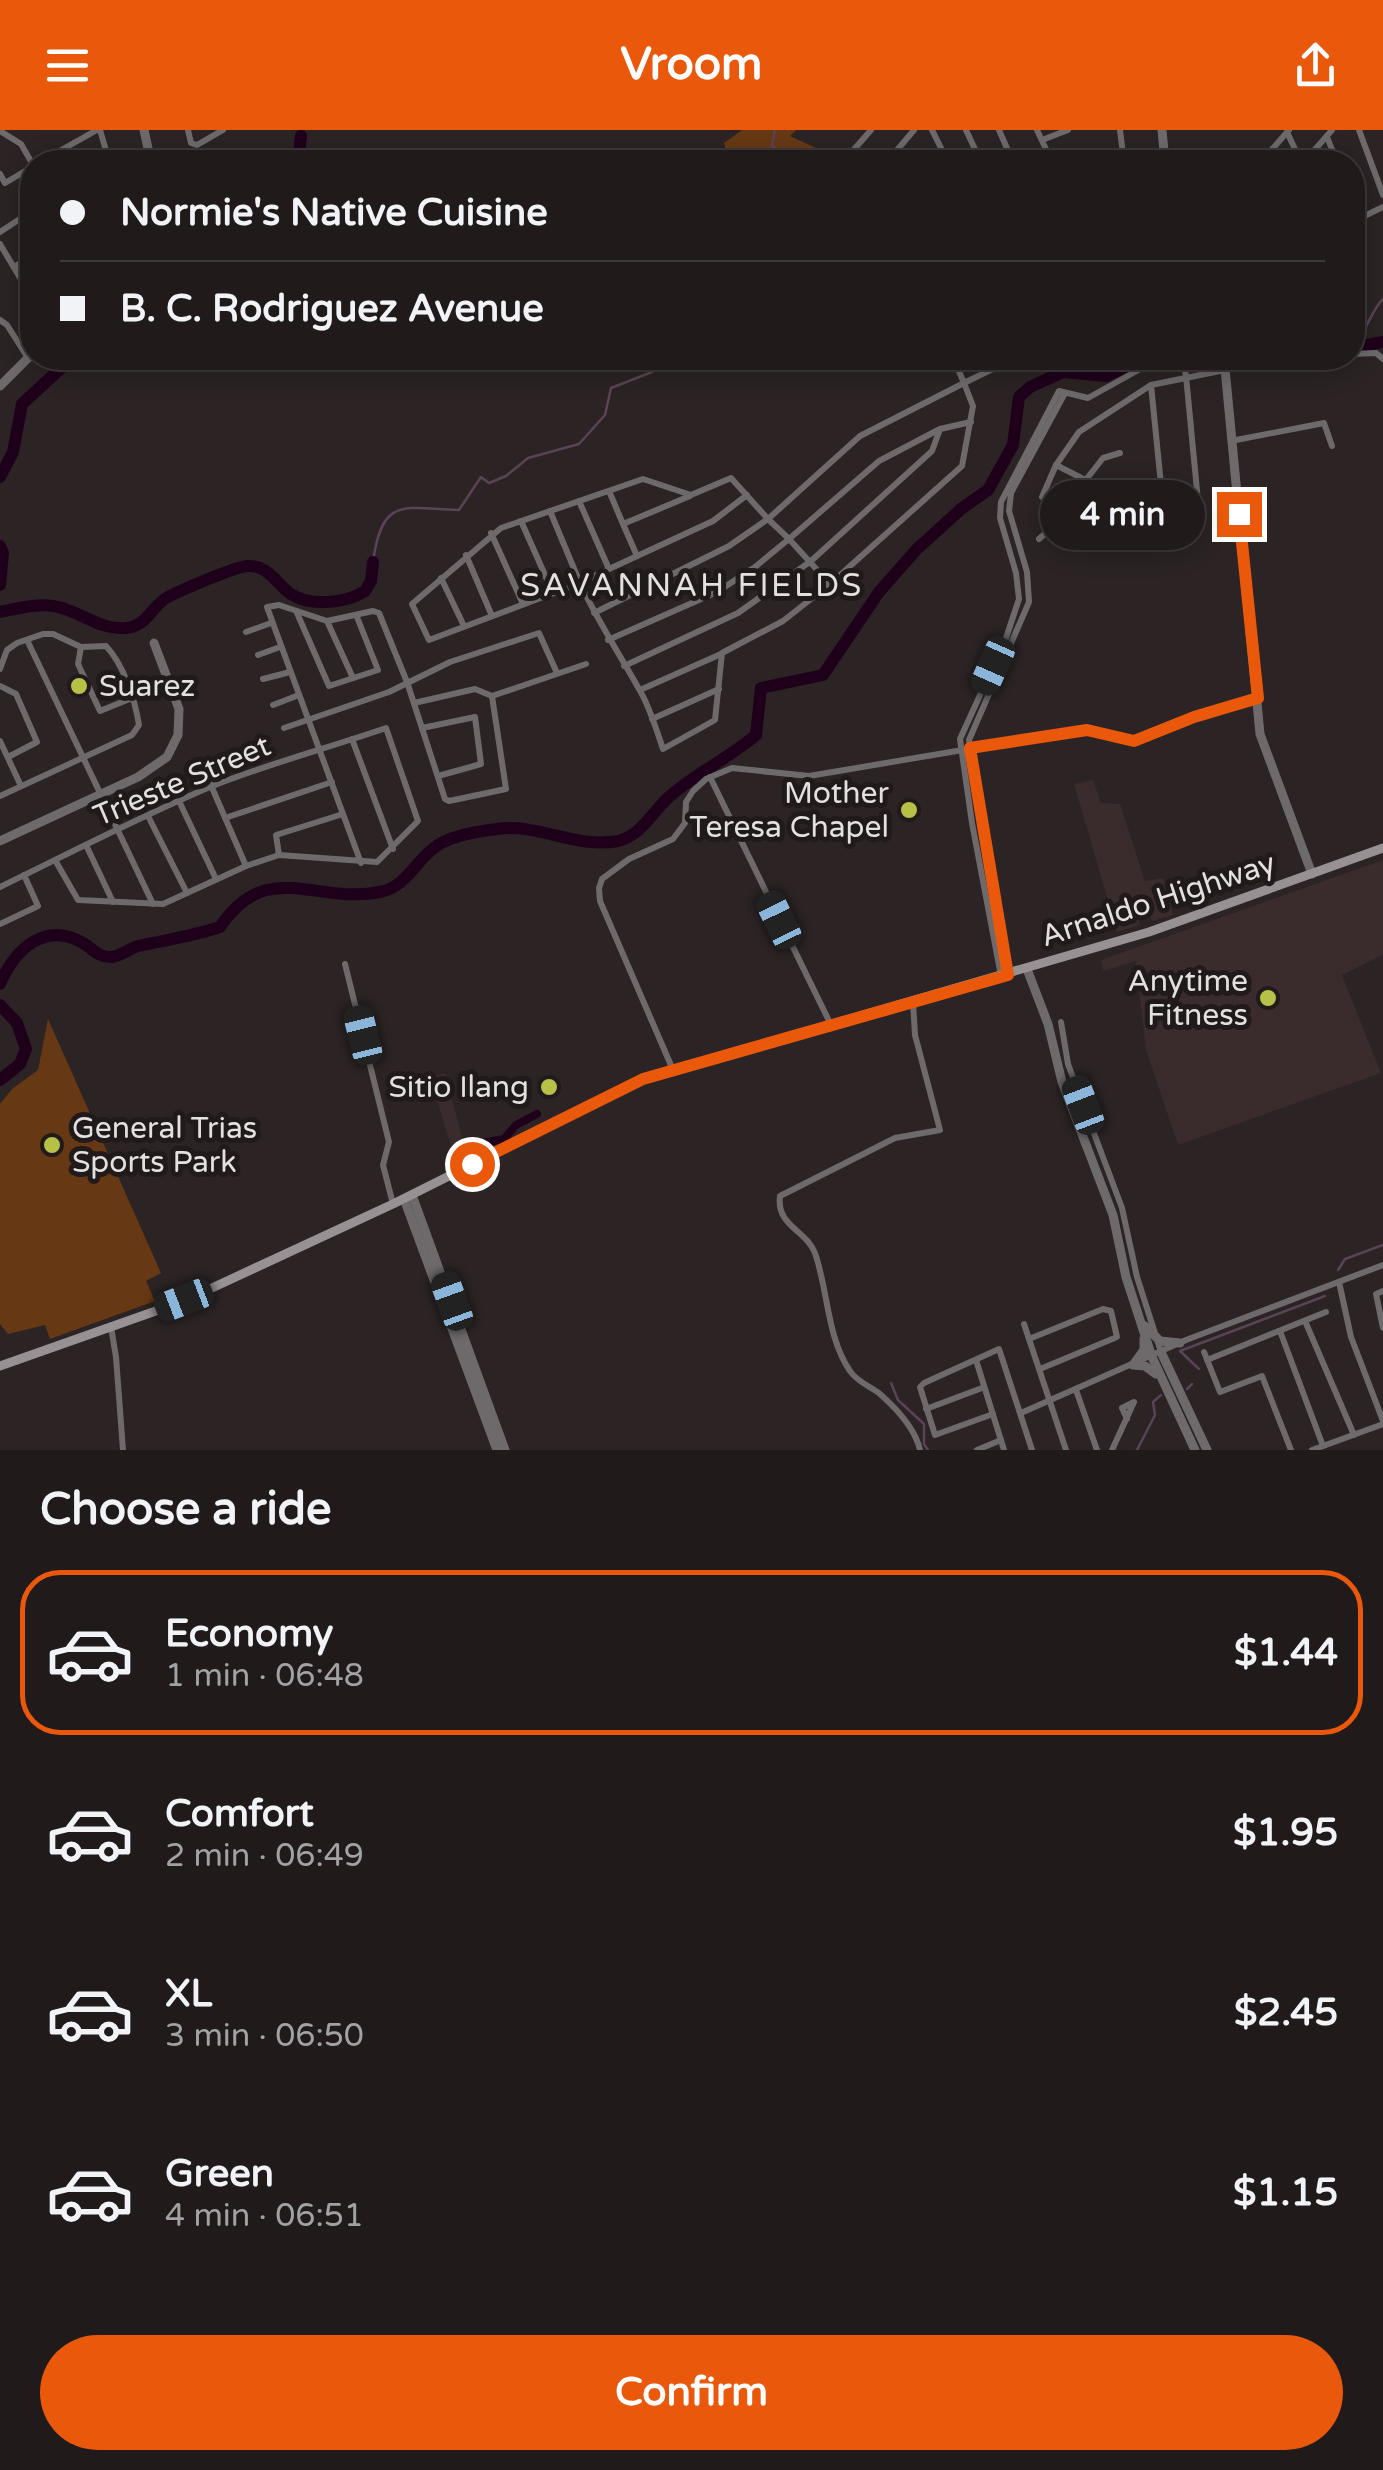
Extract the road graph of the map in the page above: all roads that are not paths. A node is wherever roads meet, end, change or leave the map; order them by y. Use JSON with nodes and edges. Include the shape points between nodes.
{"nodes":[{"id":1,"x":98,"y":130,"type":"edge"},
{"id":2,"x":188,"y":130,"type":"edge"},
{"id":3,"x":871,"y":130,"type":"edge"},
{"id":4,"x":914,"y":130,"type":"edge"},
{"id":5,"x":1037,"y":130,"type":"edge"},
{"id":6,"x":1068,"y":130,"type":"edge"},
{"id":7,"x":1359,"y":130,"type":"edge"},
{"id":8,"x":223,"y":131,"type":"edge"},
{"id":9,"x":0,"y":132,"type":"edge"},
{"id":10,"x":1042,"y":140,"type":"junction"},
{"id":11,"x":25,"y":150,"type":"edge"},
{"id":12,"x":61,"y":150,"type":"edge"},
{"id":13,"x":854,"y":150,"type":"edge"},
{"id":14,"x":897,"y":150,"type":"edge"},
{"id":15,"x":1047,"y":150,"type":"edge"},
{"id":16,"x":0,"y":174,"type":"edge"},
{"id":17,"x":20,"y":174,"type":"edge"},
{"id":18,"x":1383,"y":195,"type":"edge"},
{"id":19,"x":0,"y":244,"type":"edge"},
{"id":20,"x":20,"y":264,"type":"edge"},
{"id":21,"x":14,"y":268,"type":"junction"},
{"id":22,"x":20,"y":278,"type":"edge"},
{"id":23,"x":0,"y":320,"type":"edge"},
{"id":24,"x":20,"y":342,"type":"edge"},
{"id":25,"x":20,"y":366,"type":"edge"},
{"id":26,"x":958,"y":370,"type":"edge"},
{"id":27,"x":994,"y":370,"type":"edge"},
{"id":28,"x":1138,"y":370,"type":"edge"},
{"id":29,"x":1185,"y":370,"type":"edge"},
{"id":30,"x":1226,"y":370,"type":"joint"},
{"id":31,"x":1186,"y":376,"type":"junction"},
{"id":32,"x":964,"y":383,"type":"junction"},
{"id":33,"x":1151,"y":385,"type":"junction"},
{"id":34,"x":0,"y":386,"type":"edge"},
{"id":35,"x":971,"y":422,"type":"junction"},
{"id":36,"x":940,"y":429,"type":"junction"},
{"id":37,"x":1231,"y":441,"type":"junction"},
{"id":38,"x":1332,"y":446,"type":"dead end"},
{"id":39,"x":1120,"y":453,"type":"dead end"},
{"id":40,"x":1056,"y":465,"type":"junction"},
{"id":41,"x":1086,"y":481,"type":"junction"},
{"id":42,"x":608,"y":490,"type":"junction"},
{"id":43,"x":691,"y":495,"type":"junction"},
{"id":44,"x":746,"y":495,"type":"junction"},
{"id":45,"x":579,"y":501,"type":"junction"},
{"id":46,"x":1163,"y":503,"type":"junction"},
{"id":47,"x":550,"y":511,"type":"junction"},
{"id":48,"x":1068,"y":512,"type":"junction"},
{"id":49,"x":768,"y":518,"type":"junction"},
{"id":50,"x":521,"y":520,"type":"junction"},
{"id":51,"x":623,"y":524,"type":"junction"},
{"id":52,"x":491,"y":533,"type":"junction"},
{"id":53,"x":1167,"y":535,"type":"junction"},
{"id":54,"x":788,"y":540,"type":"junction"},
{"id":55,"x":1039,"y":540,"type":"dead end"},
{"id":56,"x":466,"y":555,"type":"junction"},
{"id":57,"x":637,"y":556,"type":"junction"},
{"id":58,"x":811,"y":562,"type":"junction"},
{"id":59,"x":609,"y":569,"type":"junction"},
{"id":60,"x":441,"y":578,"type":"junction"},
{"id":61,"x":580,"y":583,"type":"junction"},
{"id":62,"x":830,"y":584,"type":"junction"},
{"id":63,"x":552,"y":592,"type":"junction"},
{"id":64,"x":523,"y":604,"type":"junction"},
{"id":65,"x":296,"y":612,"type":"junction"},
{"id":66,"x":594,"y":613,"type":"junction"},
{"id":67,"x":492,"y":616,"type":"junction"},
{"id":68,"x":357,"y":617,"type":"junction"},
{"id":69,"x":328,"y":621,"type":"junction"},
{"id":70,"x":271,"y":623,"type":"junction"},
{"id":71,"x":464,"y":626,"type":"junction"},
{"id":72,"x":246,"y":632,"type":"dead end"},
{"id":73,"x":608,"y":640,"type":"junction"},
{"id":74,"x":28,"y":642,"type":"junction"},
{"id":75,"x":154,"y":643,"type":"dead end"},
{"id":76,"x":81,"y":647,"type":"junction"},
{"id":77,"x":280,"y":648,"type":"junction"},
{"id":78,"x":258,"y":654,"type":"dead end"},
{"id":79,"x":722,"y":654,"type":"junction"},
{"id":80,"x":586,"y":664,"type":"dead end"},
{"id":81,"x":624,"y":666,"type":"junction"},
{"id":82,"x":0,"y":669,"type":"edge"},
{"id":83,"x":290,"y":672,"type":"junction"},
{"id":84,"x":556,"y":673,"type":"junction"},
{"id":85,"x":353,"y":678,"type":"junction"},
{"id":86,"x":263,"y":680,"type":"dead end"},
{"id":87,"x":408,"y":682,"type":"junction"},
{"id":88,"x":0,"y":686,"type":"edge"},
{"id":89,"x":719,"y":689,"type":"junction"},
{"id":90,"x":640,"y":690,"type":"junction"},
{"id":91,"x":299,"y":695,"type":"junction"},
{"id":92,"x":492,"y":696,"type":"junction"},
{"id":93,"x":132,"y":698,"type":"junction"},
{"id":94,"x":1258,"y":698,"type":"junction"},
{"id":95,"x":414,"y":703,"type":"junction"},
{"id":96,"x":274,"y":705,"type":"dead end"},
{"id":97,"x":652,"y":719,"type":"junction"},
{"id":98,"x":310,"y":720,"type":"junction"},
{"id":99,"x":284,"y":728,"type":"dead end"},
{"id":100,"x":422,"y":728,"type":"junction"},
{"id":101,"x":352,"y":740,"type":"junction"},
{"id":102,"x":0,"y":741,"type":"edge"},
{"id":103,"x":966,"y":749,"type":"junction"},
{"id":104,"x":320,"y":750,"type":"junction"},
{"id":105,"x":8,"y":757,"type":"junction"},
{"id":106,"x":83,"y":758,"type":"junction"},
{"id":107,"x":200,"y":760,"type":"dead end"},
{"id":108,"x":438,"y":776,"type":"junction"},
{"id":109,"x":710,"y":778,"type":"junction"},
{"id":110,"x":332,"y":782,"type":"junction"},
{"id":111,"x":22,"y":786,"type":"junction"},
{"id":112,"x":212,"y":786,"type":"junction"},
{"id":113,"x":100,"y":794,"type":"junction"},
{"id":114,"x":0,"y":796,"type":"edge"},
{"id":115,"x":179,"y":801,"type":"junction"},
{"id":116,"x":343,"y":814,"type":"junction"},
{"id":117,"x":148,"y":816,"type":"junction"},
{"id":118,"x":225,"y":818,"type":"junction"},
{"id":119,"x":118,"y":830,"type":"junction"},
{"id":120,"x":0,"y":841,"type":"edge"},
{"id":121,"x":86,"y":845,"type":"junction"},
{"id":122,"x":1383,"y":848,"type":"edge"},
{"id":123,"x":393,"y":849,"type":"junction"},
{"id":124,"x":279,"y":855,"type":"junction"},
{"id":125,"x":55,"y":860,"type":"junction"},
{"id":126,"x":361,"y":862,"type":"junction"},
{"id":127,"x":246,"y":866,"type":"junction"},
{"id":128,"x":1312,"y":874,"type":"junction"},
{"id":129,"x":24,"y":875,"type":"junction"},
{"id":130,"x":216,"y":879,"type":"junction"},
{"id":131,"x":0,"y":886,"type":"edge"},
{"id":132,"x":187,"y":893,"type":"junction"},
{"id":133,"x":113,"y":902,"type":"junction"},
{"id":134,"x":153,"y":904,"type":"junction"},
{"id":135,"x":0,"y":924,"type":"edge"},
{"id":136,"x":345,"y":964,"type":"dead end"},
{"id":137,"x":1027,"y":969,"type":"junction"},
{"id":138,"x":1004,"y":976,"type":"junction"},
{"id":139,"x":913,"y":1002,"type":"junction"},
{"id":140,"x":1047,"y":1020,"type":"junction"},
{"id":141,"x":1061,"y":1022,"type":"joint"},
{"id":142,"x":832,"y":1026,"type":"junction"},
{"id":143,"x":673,"y":1070,"type":"junction"},
{"id":144,"x":408,"y":1197,"type":"junction"},
{"id":145,"x":393,"y":1204,"type":"junction"},
{"id":146,"x":1383,"y":1264,"type":"edge"},
{"id":147,"x":1339,"y":1282,"type":"junction"},
{"id":148,"x":1383,"y":1291,"type":"edge"},
{"id":149,"x":1326,"y":1312,"type":"dead end"},
{"id":150,"x":1138,"y":1315,"type":"junction"},
{"id":151,"x":1305,"y":1321,"type":"junction"},
{"id":152,"x":1024,"y":1324,"type":"dead end"},
{"id":153,"x":1383,"y":1326,"type":"edge"},
{"id":154,"x":111,"y":1327,"type":"junction"},
{"id":155,"x":1280,"y":1331,"type":"junction"},
{"id":156,"x":1144,"y":1332,"type":"junction"},
{"id":157,"x":1156,"y":1337,"type":"junction"},
{"id":158,"x":1029,"y":1338,"type":"junction"},
{"id":159,"x":1180,"y":1343,"type":"junction"},
{"id":160,"x":1156,"y":1355,"type":"junction"},
{"id":161,"x":976,"y":1360,"type":"junction"},
{"id":162,"x":1134,"y":1364,"type":"junction"},
{"id":163,"x":0,"y":1366,"type":"edge"},
{"id":164,"x":1040,"y":1369,"type":"junction"},
{"id":165,"x":1166,"y":1375,"type":"junction"},
{"id":166,"x":480,"y":1388,"type":"junction"},
{"id":167,"x":982,"y":1388,"type":"junction"},
{"id":168,"x":1076,"y":1390,"type":"junction"},
{"id":169,"x":1051,"y":1400,"type":"junction"},
{"id":170,"x":926,"y":1409,"type":"junction"},
{"id":171,"x":1021,"y":1413,"type":"junction"},
{"id":172,"x":993,"y":1414,"type":"junction"},
{"id":173,"x":1126,"y":1419,"type":"dead end"},
{"id":174,"x":1383,"y":1422,"type":"edge"},
{"id":175,"x":1354,"y":1435,"type":"junction"},
{"id":176,"x":1001,"y":1440,"type":"junction"},
{"id":177,"x":1324,"y":1446,"type":"junction"},
{"id":178,"x":122,"y":1450,"type":"edge"},
{"id":179,"x":496,"y":1450,"type":"edge"},
{"id":180,"x":505,"y":1450,"type":"edge"},
{"id":181,"x":920,"y":1450,"type":"edge"},
{"id":182,"x":977,"y":1450,"type":"edge"},
{"id":183,"x":1004,"y":1450,"type":"edge"},
{"id":184,"x":1032,"y":1450,"type":"edge"},
{"id":185,"x":1066,"y":1450,"type":"edge"},
{"id":186,"x":1097,"y":1450,"type":"edge"},
{"id":187,"x":1112,"y":1450,"type":"edge"},
{"id":188,"x":1196,"y":1450,"type":"edge"},
{"id":189,"x":1207,"y":1450,"type":"edge"},
{"id":190,"x":1291,"y":1450,"type":"edge"},
{"id":191,"x":1312,"y":1450,"type":"edge"}],
"edges":[{"from":1,"to":12,"type":"street"},
{"from":2,"to":8,"type":"street","via":[[198,145]]},
{"from":3,"to":13,"type":"street"},
{"from":4,"to":14,"type":"street"},
{"from":5,"to":10,"type":"street"},
{"from":6,"to":10,"type":"street"},
{"from":7,"to":18,"type":"street"},
{"from":9,"to":11,"type":"street"},
{"from":10,"to":15,"type":"street"},
{"from":16,"to":17,"type":"street","via":[[6,183]]},
{"from":19,"to":21,"type":"street"},
{"from":20,"to":21,"type":"street"},
{"from":21,"to":22,"type":"street"},
{"from":23,"to":24,"type":"street"},
{"from":25,"to":34,"type":"street"},
{"from":26,"to":32,"type":"street"},
{"from":27,"to":32,"type":"street"},
{"from":28,"to":103,"type":"street","via":[[1088,398],[1062,392],[1011,492],[1009,511],[1030,597]]},
{"from":29,"to":31,"type":"street"},
{"from":30,"to":31,"type":"street"},
{"from":30,"to":37,"type":"street"},
{"from":31,"to":33,"type":"street"},
{"from":31,"to":53,"type":"street","via":[[1198,506]]},
{"from":32,"to":35,"type":"street","via":[[974,406]]},
{"from":32,"to":49,"type":"street","via":[[860,436]]},
{"from":33,"to":40,"type":"street","via":[[1079,432]]},
{"from":33,"to":46,"type":"street"},
{"from":35,"to":36,"type":"street"},
{"from":35,"to":62,"type":"street","via":[[962,466]]},
{"from":36,"to":54,"type":"street","via":[[879,461]]},
{"from":36,"to":58,"type":"street","via":[[932,451]]},
{"from":37,"to":38,"type":"street","via":[[1324,423]]},
{"from":37,"to":94,"type":"street"},
{"from":39,"to":41,"type":"street","via":[[1103,458]]},
{"from":40,"to":41,"type":"street"},
{"from":40,"to":48,"type":"street","via":[[1042,497]]},
{"from":41,"to":46,"type":"street"},
{"from":42,"to":43,"type":"street","via":[[650,479]]},
{"from":42,"to":45,"type":"street"},
{"from":42,"to":51,"type":"street"},
{"from":43,"to":44,"type":"street","via":[[726,478]]},
{"from":43,"to":51,"type":"street"},
{"from":44,"to":49,"type":"street"},
{"from":44,"to":57,"type":"street","via":[[713,521]]},
{"from":45,"to":47,"type":"street"},
{"from":45,"to":59,"type":"street"},
{"from":46,"to":53,"type":"street"},
{"from":47,"to":50,"type":"street"},
{"from":47,"to":61,"type":"street"},
{"from":48,"to":53,"type":"street","via":[[1123,532]]},
{"from":48,"to":55,"type":"street"},
{"from":49,"to":54,"type":"street"},
{"from":49,"to":66,"type":"street","via":[[729,546]]},
{"from":50,"to":52,"type":"street"},
{"from":50,"to":63,"type":"street"},
{"from":51,"to":57,"type":"street"},
{"from":52,"to":56,"type":"street"},
{"from":52,"to":64,"type":"street"},
{"from":54,"to":58,"type":"street"},
{"from":54,"to":73,"type":"street","via":[[717,592]]},
{"from":56,"to":60,"type":"street"},
{"from":56,"to":67,"type":"street"},
{"from":57,"to":59,"type":"street"},
{"from":58,"to":62,"type":"street"},
{"from":58,"to":81,"type":"street","via":[[738,613]]},
{"from":59,"to":61,"type":"street"},
{"from":60,"to":71,"type":"street"},
{"from":60,"to":71,"type":"street","via":[[412,604],[426,640]]},
{"from":61,"to":63,"type":"street"},
{"from":61,"to":66,"type":"street"},
{"from":62,"to":79,"type":"street","via":[[783,621]]},
{"from":63,"to":64,"type":"street"},
{"from":64,"to":67,"type":"street"},
{"from":65,"to":69,"type":"street"},
{"from":65,"to":70,"type":"street","via":[[269,606]]},
{"from":65,"to":85,"type":"street","via":[[327,684]]},
{"from":66,"to":73,"type":"street"},
{"from":67,"to":71,"type":"street"},
{"from":68,"to":69,"type":"street"},
{"from":68,"to":85,"type":"street","via":[[378,670]]},
{"from":68,"to":87,"type":"street","via":[[379,613]]},
{"from":69,"to":85,"type":"street"},
{"from":70,"to":72,"type":"street"},
{"from":70,"to":77,"type":"street"},
{"from":73,"to":81,"type":"street"},
{"from":74,"to":76,"type":"street","via":[[52,634]]},
{"from":74,"to":82,"type":"street","via":[[7,650]]},
{"from":74,"to":106,"type":"street"},
{"from":75,"to":113,"type":"street","via":[[180,710],[178,735],[159,766]]},
{"from":76,"to":93,"type":"street","via":[[106,646],[114,654]]},
{"from":76,"to":93,"type":"street","via":[[78,664],[100,711]]},
{"from":77,"to":78,"type":"street"},
{"from":77,"to":83,"type":"street"},
{"from":79,"to":89,"type":"street"},
{"from":79,"to":90,"type":"street"},
{"from":80,"to":84,"type":"street"},
{"from":81,"to":90,"type":"street"},
{"from":83,"to":86,"type":"street"},
{"from":83,"to":91,"type":"street"},
{"from":84,"to":87,"type":"street","via":[[539,633]]},
{"from":84,"to":92,"type":"street"},
{"from":87,"to":95,"type":"street"},
{"from":87,"to":98,"type":"street"},
{"from":88,"to":105,"type":"street","via":[[16,694],[37,742]]},
{"from":89,"to":97,"type":"street"},
{"from":89,"to":97,"type":"street","via":[[714,720],[663,749]]},
{"from":90,"to":97,"type":"street"},
{"from":91,"to":96,"type":"street"},
{"from":91,"to":98,"type":"street"},
{"from":92,"to":95,"type":"street","via":[[474,689]]},
{"from":92,"to":108,"type":"street","via":[[506,789],[449,801]]},
{"from":93,"to":106,"type":"street","via":[[139,724],[132,735]]},
{"from":94,"to":103,"type":"street","via":[[1134,741],[1087,730]]},
{"from":94,"to":128,"type":"street","via":[[1260,734]]},
{"from":95,"to":100,"type":"street"},
{"from":98,"to":99,"type":"street"},
{"from":98,"to":104,"type":"street"},
{"from":100,"to":108,"type":"street"},
{"from":100,"to":108,"type":"street","via":[[475,717],[482,764]]},
{"from":101,"to":104,"type":"street","name":"Trieste Street"},
{"from":101,"to":123,"type":"street"},
{"from":101,"to":123,"type":"street","name":"Trieste Street","via":[[386,728],[418,821]]},
{"from":102,"to":105,"type":"street"},
{"from":103,"to":109,"type":"street","via":[[810,776],[732,768]]},
{"from":103,"to":138,"type":"street"},
{"from":104,"to":110,"type":"street"},
{"from":104,"to":112,"type":"street","name":"Trieste Street"},
{"from":105,"to":111,"type":"street"},
{"from":106,"to":111,"type":"street"},
{"from":106,"to":113,"type":"street"},
{"from":107,"to":112,"type":"street"},
{"from":109,"to":142,"type":"street"},
{"from":109,"to":143,"type":"street","via":[[686,802],[684,823],[672,839],[629,860],[599,888]]},
{"from":110,"to":116,"type":"street"},
{"from":110,"to":118,"type":"street"},
{"from":111,"to":114,"type":"street"},
{"from":112,"to":115,"type":"street","name":"Trieste Street"},
{"from":112,"to":118,"type":"street"},
{"from":113,"to":119,"type":"street"},
{"from":113,"to":120,"type":"street"},
{"from":115,"to":117,"type":"street","name":"Trieste Street"},
{"from":115,"to":130,"type":"street"},
{"from":116,"to":124,"type":"street","via":[[276,835]]},
{"from":116,"to":126,"type":"street"},
{"from":117,"to":119,"type":"street","name":"Trieste Street"},
{"from":117,"to":132,"type":"street"},
{"from":118,"to":127,"type":"street"},
{"from":119,"to":121,"type":"street","name":"Trieste Street"},
{"from":119,"to":134,"type":"street"},
{"from":121,"to":125,"type":"street","name":"Trieste Street"},
{"from":121,"to":133,"type":"street"},
{"from":122,"to":128,"type":"main road","name":"Arnaldo Highway"},
{"from":123,"to":126,"type":"street","via":[[378,862]]},
{"from":124,"to":126,"type":"street"},
{"from":124,"to":127,"type":"street"},
{"from":125,"to":129,"type":"street","name":"Trieste Street"},
{"from":125,"to":133,"type":"street","via":[[78,900]]},
{"from":127,"to":130,"type":"street"},
{"from":128,"to":137,"type":"main road","name":"Arnaldo Highway"},
{"from":129,"to":131,"type":"street","name":"Trieste Street"},
{"from":129,"to":135,"type":"street","via":[[38,906]]},
{"from":130,"to":132,"type":"street"},
{"from":132,"to":134,"type":"street"},
{"from":133,"to":134,"type":"street"},
{"from":136,"to":145,"type":"street","via":[[389,1142],[383,1164]]},
{"from":137,"to":138,"type":"main road","name":"Arnaldo Highway"},
{"from":137,"to":140,"type":"street"},
{"from":138,"to":139,"type":"main road","name":"Arnaldo Highway"},
{"from":139,"to":142,"type":"main road","name":"Arnaldo Highway"},
{"from":139,"to":181,"type":"street","via":[[940,1130],[895,1138],[780,1196],[779,1203],[783,1218],[814,1248],[842,1358],[853,1376],[904,1419]]},
{"from":140,"to":141,"type":"street"},
{"from":140,"to":150,"type":"street","via":[[1062,1082],[1113,1215]]},
{"from":141,"to":157,"type":"street","via":[[1068,1064],[1122,1208]]},
{"from":142,"to":143,"type":"main road","name":"Arnaldo Highway"},
{"from":143,"to":144,"type":"main road","name":"Arnaldo Highway","via":[[612,1093]]},
{"from":144,"to":145,"type":"main road","name":"Arnaldo Highway"},
{"from":144,"to":166,"type":"street"},
{"from":145,"to":154,"type":"main road","name":"Arnaldo Highway"},
{"from":146,"to":147,"type":"street"},
{"from":147,"to":159,"type":"street"},
{"from":147,"to":174,"type":"street","via":[[1354,1349]]},
{"from":148,"to":153,"type":"street","via":[[1376,1294]]},
{"from":149,"to":151,"type":"street"},
{"from":150,"to":156,"type":"street"},
{"from":150,"to":157,"type":"street"},
{"from":151,"to":155,"type":"street"},
{"from":151,"to":175,"type":"street"},
{"from":152,"to":158,"type":"street"},
{"from":154,"to":163,"type":"main road","name":"Arnaldo Highway"},
{"from":154,"to":178,"type":"street"},
{"from":155,"to":177,"type":"street"},
{"from":155,"to":190,"type":"street","via":[[1206,1356],[1220,1392],[1262,1376]]},
{"from":156,"to":160,"type":"street"},
{"from":156,"to":162,"type":"street","via":[[1144,1350]]},
{"from":157,"to":159,"type":"street"},
{"from":157,"to":160,"type":"street"},
{"from":158,"to":164,"type":"street"},
{"from":158,"to":164,"type":"street","via":[[1111,1311],[1116,1337]]},
{"from":159,"to":160,"type":"street"},
{"from":159,"to":165,"type":"street"},
{"from":160,"to":162,"type":"street"},
{"from":160,"to":165,"type":"street"},
{"from":161,"to":167,"type":"street"},
{"from":161,"to":170,"type":"street","via":[[924,1383]]},
{"from":161,"to":171,"type":"street","via":[[999,1349]]},
{"from":162,"to":165,"type":"street"},
{"from":162,"to":168,"type":"street"},
{"from":164,"to":169,"type":"street"},
{"from":165,"to":188,"type":"street"},
{"from":165,"to":189,"type":"street"},
{"from":166,"to":179,"type":"street"},
{"from":166,"to":180,"type":"street"},
{"from":167,"to":170,"type":"street"},
{"from":167,"to":172,"type":"street"},
{"from":168,"to":169,"type":"street"},
{"from":168,"to":186,"type":"street"},
{"from":169,"to":171,"type":"street"},
{"from":169,"to":185,"type":"street"},
{"from":170,"to":172,"type":"street","via":[[935,1435]]},
{"from":171,"to":184,"type":"street"},
{"from":172,"to":176,"type":"street"},
{"from":173,"to":187,"type":"street"},
{"from":174,"to":175,"type":"street"},
{"from":175,"to":177,"type":"street"},
{"from":176,"to":182,"type":"street"},
{"from":176,"to":183,"type":"street"},
{"from":177,"to":191,"type":"street"}]}
